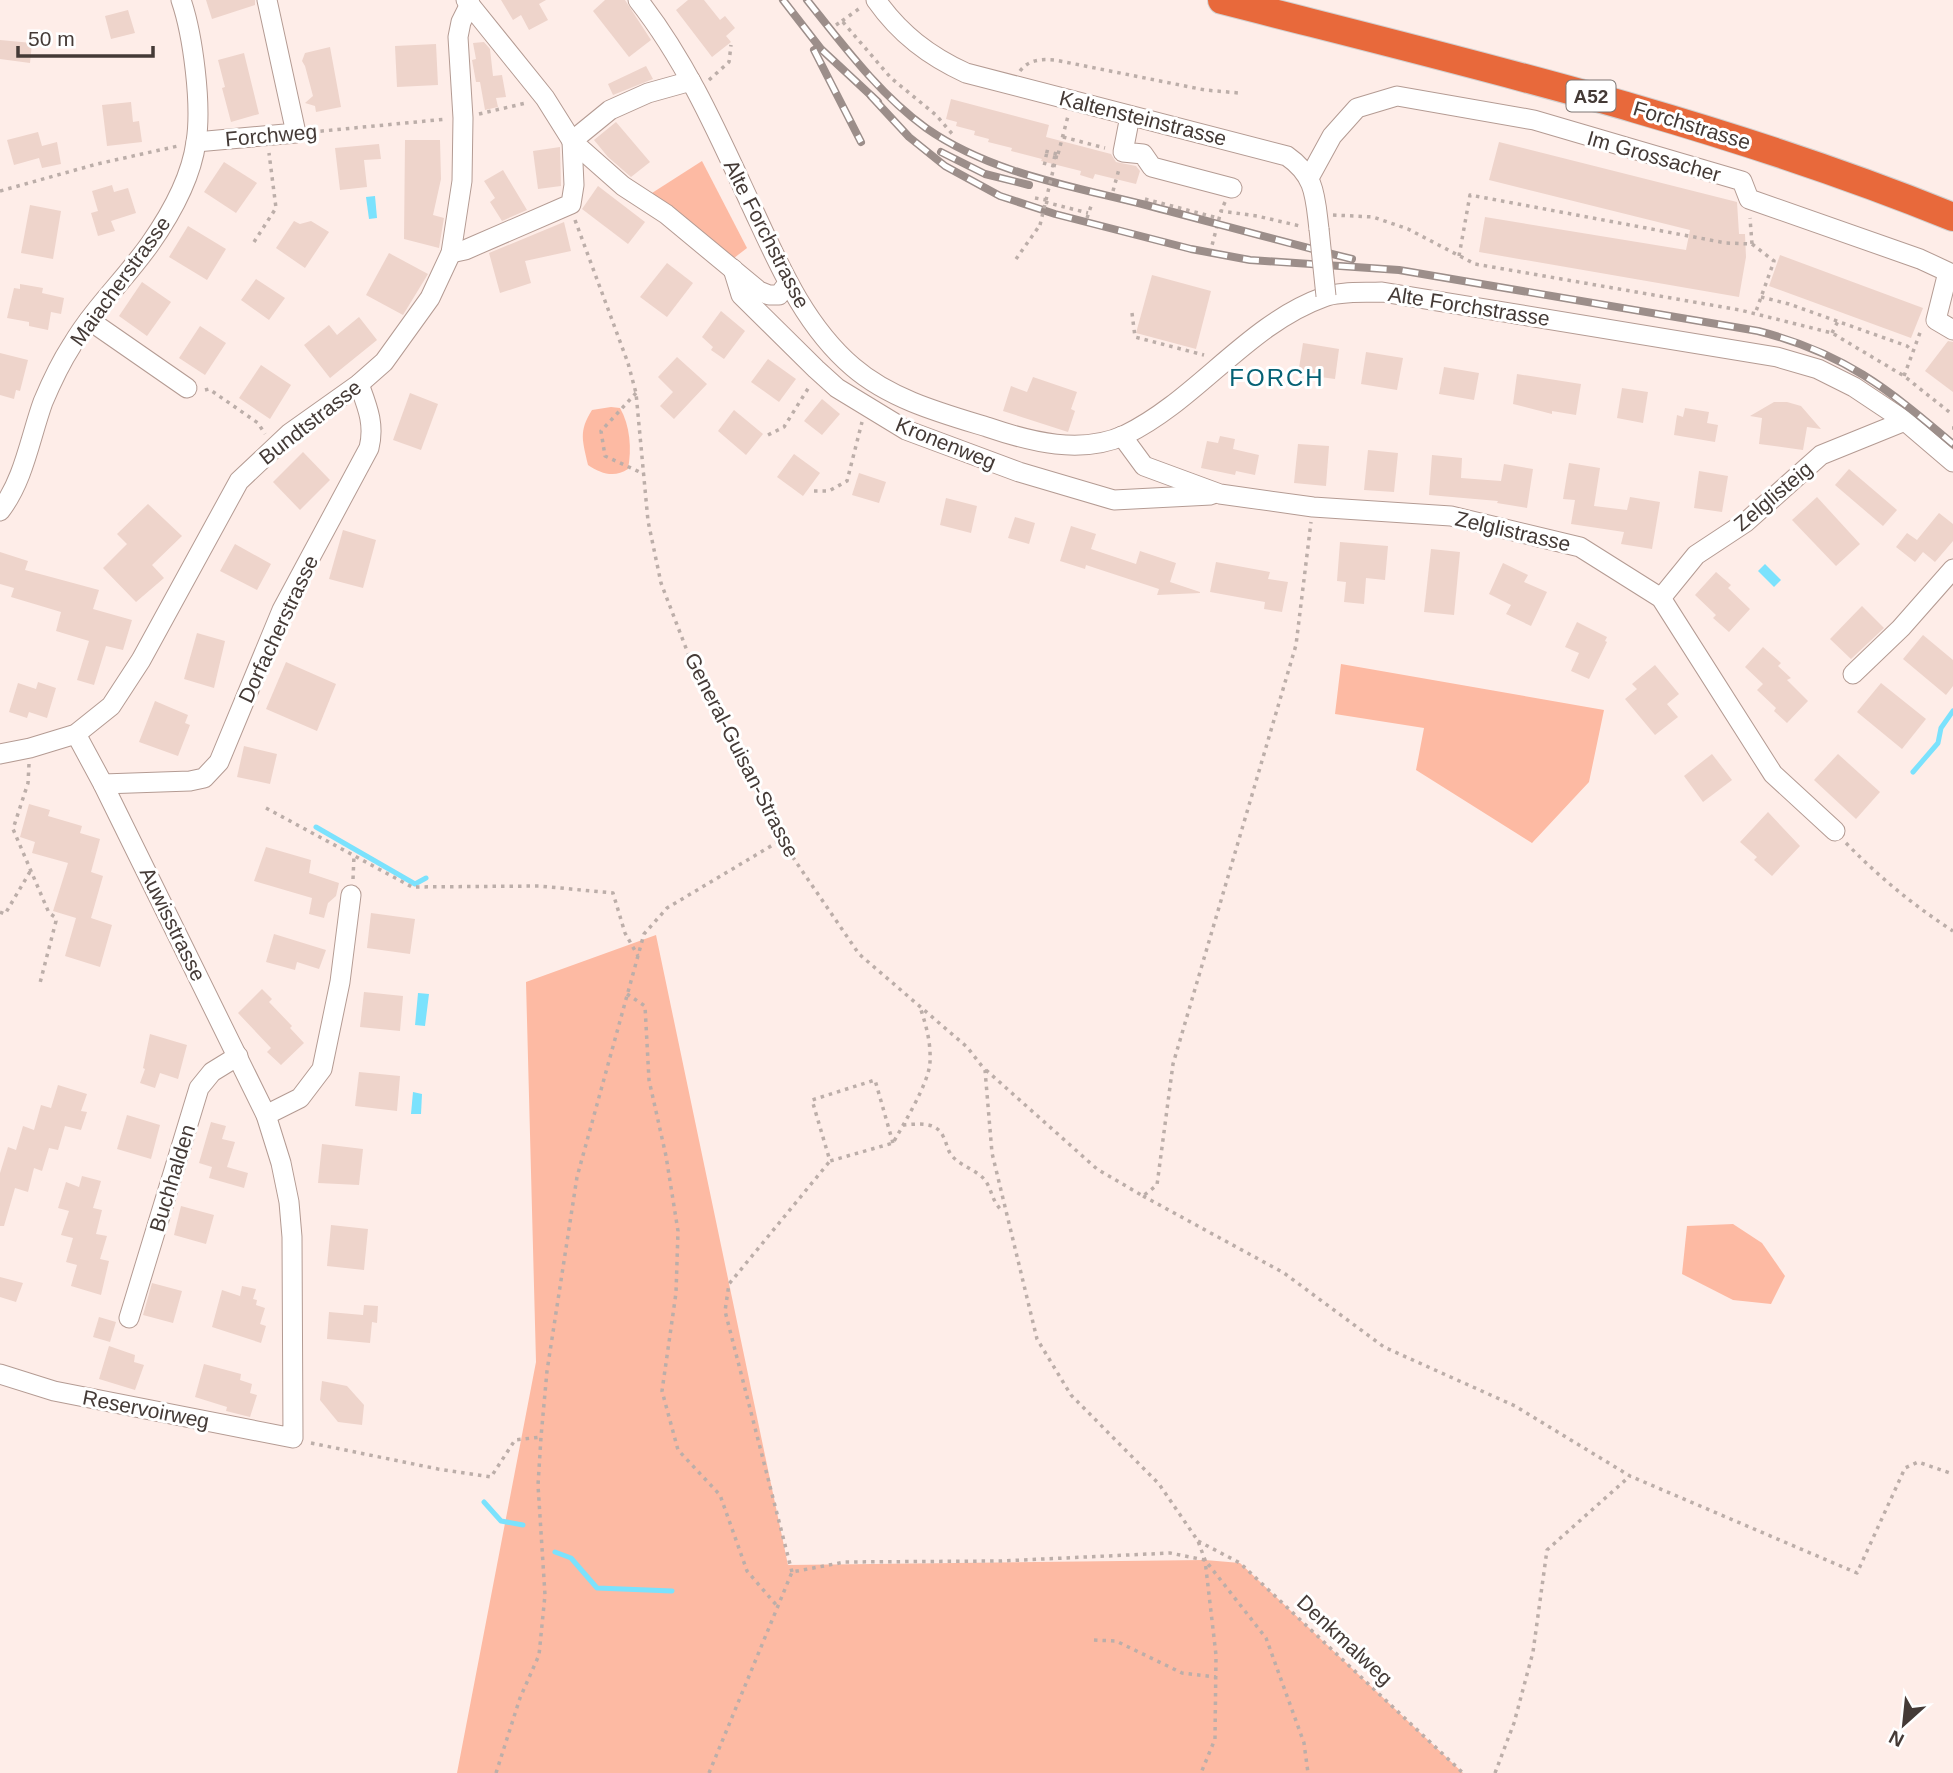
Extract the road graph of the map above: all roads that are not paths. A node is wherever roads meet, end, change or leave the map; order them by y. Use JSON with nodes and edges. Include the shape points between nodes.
{"nodes":[{"id":1,"x":181,"y":0,"type":"edge"},
{"id":2,"x":267,"y":0,"type":"edge"},
{"id":3,"x":638,"y":0,"type":"edge"},
{"id":4,"x":1222,"y":0,"type":"edge"},
{"id":5,"x":1275,"y":0,"type":"edge"},
{"id":6,"x":468,"y":2,"type":"edge"},
{"id":7,"x":870,"y":3,"type":"edge"},
{"id":8,"x":699,"y":82,"type":"junction"},
{"id":9,"x":1130,"y":116,"type":"junction"},
{"id":10,"x":572,"y":141,"type":"junction"},
{"id":11,"x":196,"y":142,"type":"junction"},
{"id":12,"x":596,"y":162,"type":"junction"},
{"id":13,"x":1310,"y":178,"type":"junction"},
{"id":14,"x":1232,"y":188,"type":"dead end"},
{"id":15,"x":572,"y":194,"type":"junction"},
{"id":16,"x":1953,"y":203,"type":"edge"},
{"id":17,"x":1953,"y":217,"type":"edge"},
{"id":18,"x":451,"y":253,"type":"junction"},
{"id":19,"x":733,"y":269,"type":"junction"},
{"id":20,"x":788,"y":284,"type":"junction"},
{"id":21,"x":1326,"y":296,"type":"junction"},
{"id":22,"x":89,"y":320,"type":"junction"},
{"id":23,"x":1953,"y":330,"type":"edge"},
{"id":24,"x":359,"y":384,"type":"junction"},
{"id":25,"x":194,"y":389,"type":"road end"},
{"id":26,"x":1905,"y":421,"type":"junction"},
{"id":27,"x":1122,"y":436,"type":"junction"},
{"id":28,"x":1953,"y":461,"type":"edge"},
{"id":29,"x":1220,"y":494,"type":"junction"},
{"id":30,"x":0,"y":511,"type":"edge"},
{"id":31,"x":1953,"y":569,"type":"edge"},
{"id":32,"x":1661,"y":598,"type":"junction"},
{"id":33,"x":1853,"y":674,"type":"dead end"},
{"id":34,"x":76,"y":734,"type":"junction"},
{"id":35,"x":0,"y":754,"type":"edge"},
{"id":36,"x":103,"y":784,"type":"junction"},
{"id":37,"x":1835,"y":831,"type":"road end"},
{"id":38,"x":351,"y":895,"type":"dead end"},
{"id":39,"x":238,"y":1056,"type":"junction"},
{"id":40,"x":266,"y":1115,"type":"junction"},
{"id":41,"x":129,"y":1318,"type":"dead end"},
{"id":42,"x":0,"y":1374,"type":"edge"},
{"id":43,"x":302,"y":1440,"type":"joint"}],
"edges":[{"from":1,"to":11,"type":"street","name":"Maiacherstrasse","via":[[194,68]]},
{"from":2,"to":11,"type":"street","name":"Forchweg","via":[[296,133]]},
{"from":3,"to":8,"type":"street","name":"Alte Forchstrasse"},
{"from":4,"to":17,"type":"highway","name":"Forchstrasse","number":"A52","via":[[1695,125],[1810,162]]},
{"from":5,"to":16,"type":"highway","name":"Forchstrasse","number":"A52","via":[[1703,113],[1844,160]]},
{"from":6,"to":10,"type":"street","via":[[545,98]]},
{"from":6,"to":18,"type":"street","name":"Bundtstrasse","via":[[458,37],[462,181]]},
{"from":7,"to":9,"type":"street","name":"Kaltensteinstrasse","via":[[938,60],[966,73]]},
{"from":8,"to":10,"type":"street","via":[[648,93],[610,110]]},
{"from":8,"to":20,"type":"street","name":"Alte Forchstrasse"},
{"from":9,"to":13,"type":"street","name":"Kaltensteinstrasse","via":[[1287,156]]},
{"from":9,"to":14,"type":"street","via":[[1123,152],[1143,155],[1152,167]]},
{"from":10,"to":12,"type":"street"},
{"from":10,"to":15,"type":"street"},
{"from":11,"to":22,"type":"street","name":"Maiacherstrasse","via":[[181,192],[167,219]]},
{"from":12,"to":15,"type":"street"},
{"from":12,"to":19,"type":"street","name":"Kronenweg"},
{"from":13,"to":21,"type":"street","bridge":true},
{"from":13,"to":23,"type":"street","name":"Im Grossacher","via":[[1332,136],[1357,107],[1397,96],[1534,120],[1742,181],[1749,199],[1948,272],[1936,320]]},
{"from":15,"to":18,"type":"street"},
{"from":18,"to":24,"type":"street","name":"Bundtstrasse","via":[[430,298],[384,362]]},
{"from":19,"to":20,"type":"street","name":"Kronenweg","via":[[769,295],[779,295]]},
{"from":19,"to":29,"type":"street","name":"Kronenweg","via":[[741,295],[816,369],[837,388],[906,430],[1019,472],[1114,500]]},
{"from":20,"to":27,"type":"street","name":"Alte Forchstrasse","via":[[830,346],[854,368],[930,410],[1025,440],[1087,447]]},
{"from":21,"to":26,"type":"street","name":"Alte Forchstrasse","via":[[1382,292],[1777,357],[1818,369]]},
{"from":21,"to":27,"type":"street","name":"Alte Forchstrasse","via":[[1291,312],[1154,420]]},
{"from":22,"to":25,"type":"street"},
{"from":22,"to":30,"type":"street","name":"Maiacherstrasse","via":[[44,401],[20,472]]},
{"from":24,"to":34,"type":"street","name":"Bundtstrasse","via":[[273,447],[239,481],[141,660],[111,706]]},
{"from":24,"to":36,"type":"street","name":"Dorfacherstrasse","via":[[370,414],[369,448],[282,610],[219,762],[204,778],[190,781]]},
{"from":26,"to":28,"type":"street","name":"Alte Forchstrasse"},
{"from":26,"to":32,"type":"street","name":"Zelglisteig","via":[[1821,455],[1746,522],[1696,555]]},
{"from":27,"to":29,"type":"street","name":"Zelglistrasse","via":[[1144,466]]},
{"from":29,"to":32,"type":"street","name":"Zelglistrasse","via":[[1451,516],[1580,547]]},
{"from":31,"to":33,"type":"street"},
{"from":32,"to":37,"type":"street","name":"Zelglistrasse","via":[[1773,774]]},
{"from":34,"to":35,"type":"street","name":"Bundtstrasse"},
{"from":34,"to":36,"type":"street","name":"Auwisstrasse"},
{"from":36,"to":39,"type":"street","name":"Auwisstrasse"},
{"from":38,"to":40,"type":"street","via":[[322,1069],[300,1098]]},
{"from":39,"to":40,"type":"street","name":"Auwisstrasse"},
{"from":39,"to":41,"type":"street","name":"Buchhalden","via":[[212,1072],[199,1088]]},
{"from":40,"to":43,"type":"street","name":"Auwisstrasse","via":[[283,1176],[292,1237]]},
{"from":42,"to":43,"type":"street","name":"Reservoirweg","via":[[54,1391]]}]}
